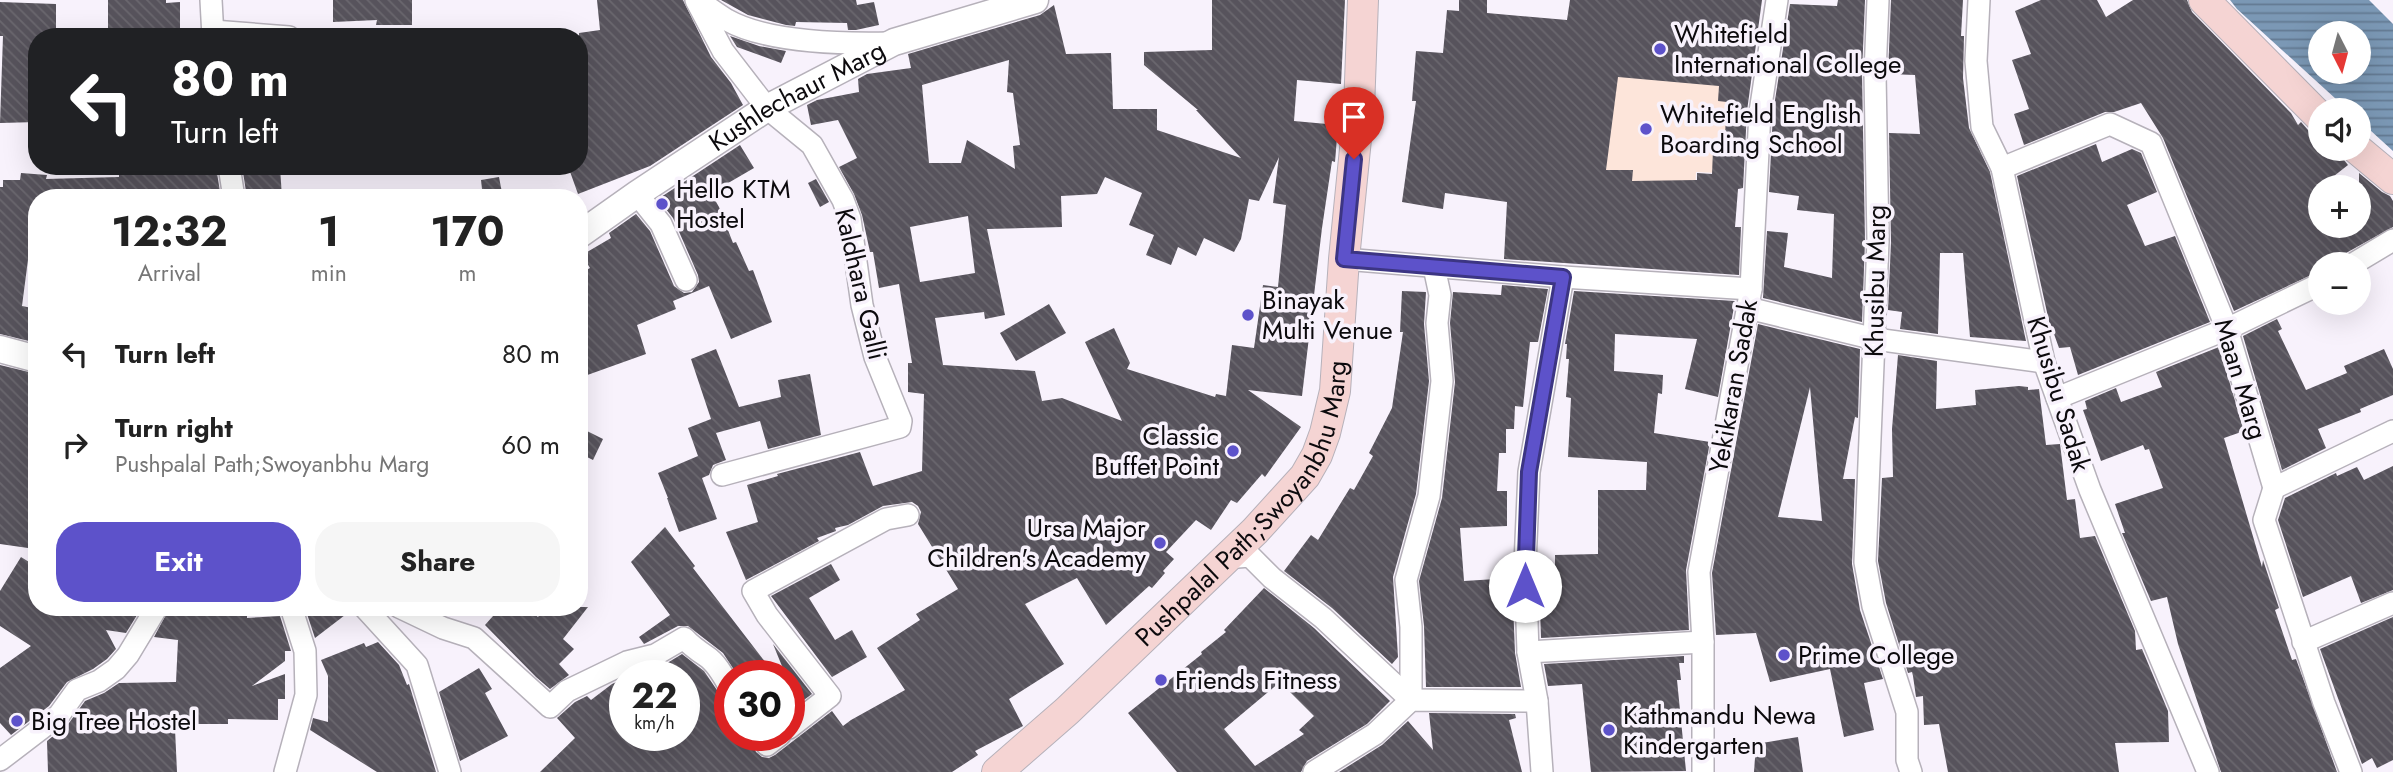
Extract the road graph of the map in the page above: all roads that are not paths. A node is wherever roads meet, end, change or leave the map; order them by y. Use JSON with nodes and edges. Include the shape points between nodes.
{"nodes":[{"id":1,"x":211,"y":0,"type":"edge"},
{"id":2,"x":697,"y":0,"type":"edge"},
{"id":3,"x":1035,"y":0,"type":"edge"},
{"id":4,"x":1363,"y":0,"type":"edge"},
{"id":5,"x":1777,"y":0,"type":"edge"},
{"id":6,"x":1878,"y":0,"type":"edge"},
{"id":7,"x":1979,"y":0,"type":"edge"},
{"id":8,"x":2204,"y":0,"type":"edge"},
{"id":9,"x":213,"y":28,"type":"edge"},
{"id":10,"x":894,"y":43,"type":"junction"},
{"id":11,"x":2308,"y":105,"type":"edge"},
{"id":12,"x":767,"y":108,"type":"junction"},
{"id":13,"x":2371,"y":161,"type":"edge"},
{"id":14,"x":2002,"y":168,"type":"junction"},
{"id":15,"x":2393,"y":179,"type":"edge"},
{"id":16,"x":637,"y":194,"type":"junction"},
{"id":17,"x":588,"y":229,"type":"edge"},
{"id":18,"x":2393,"y":240,"type":"edge"},
{"id":19,"x":2371,"y":253,"type":"edge"},
{"id":20,"x":1344,"y":259,"type":"junction"},
{"id":21,"x":1434,"y":267,"type":"junction"},
{"id":22,"x":1563,"y":277,"type":"junction"},
{"id":23,"x":686,"y":280,"type":"dead end"},
{"id":24,"x":2308,"y":290,"type":"edge"},
{"id":25,"x":1749,"y":299,"type":"junction"},
{"id":26,"x":2227,"y":329,"type":"junction"},
{"id":27,"x":1875,"y":339,"type":"junction"},
{"id":28,"x":0,"y":349,"type":"edge"},
{"id":29,"x":28,"y":357,"type":"edge"},
{"id":30,"x":2044,"y":362,"type":"junction"},
{"id":31,"x":2057,"y":398,"type":"junction"},
{"id":32,"x":2393,"y":431,"type":"edge"},
{"id":33,"x":722,"y":475,"type":"dead end"},
{"id":34,"x":2274,"y":488,"type":"junction"},
{"id":35,"x":908,"y":514,"type":"dead end"},
{"id":36,"x":1225,"y":558,"type":"junction"},
{"id":37,"x":2393,"y":603,"type":"edge"},
{"id":38,"x":152,"y":616,"type":"edge"},
{"id":39,"x":294,"y":616,"type":"edge"},
{"id":40,"x":372,"y":616,"type":"edge"},
{"id":41,"x":418,"y":616,"type":"edge"},
{"id":42,"x":1703,"y":642,"type":"junction"},
{"id":43,"x":2303,"y":642,"type":"junction"},
{"id":44,"x":1528,"y":653,"type":"junction"},
{"id":45,"x":802,"y":660,"type":"edge"},
{"id":46,"x":714,"y":663,"type":"edge"},
{"id":47,"x":805,"y":664,"type":"edge"},
{"id":48,"x":1411,"y":700,"type":"junction"},
{"id":49,"x":1537,"y":701,"type":"junction"},
{"id":50,"x":805,"y":715,"type":"edge"},
{"id":51,"x":5,"y":749,"type":"edge"},
{"id":52,"x":285,"y":772,"type":"edge"},
{"id":53,"x":450,"y":772,"type":"edge"},
{"id":54,"x":997,"y":772,"type":"edge"},
{"id":55,"x":1314,"y":772,"type":"edge"},
{"id":56,"x":1542,"y":772,"type":"edge"},
{"id":57,"x":1703,"y":772,"type":"edge"},
{"id":58,"x":1912,"y":772,"type":"edge"},
{"id":59,"x":2208,"y":772,"type":"edge"},
{"id":60,"x":2351,"y":772,"type":"edge"}],
"edges":[{"from":1,"to":9,"type":"street"},
{"from":2,"to":10,"type":"street","via":[[728,21],[775,36]]},
{"from":2,"to":12,"type":"street","via":[[723,51]]},
{"from":3,"to":10,"type":"street","name":"Kushlechaur Marg"},
{"from":4,"to":20,"type":"main road","name":"Pushpalal Path;Swoyanbhu Marg","via":[[1359,108]]},
{"from":5,"to":25,"type":"street","name":"Yekikaran Sadak","via":[[1760,112]]},
{"from":6,"to":27,"type":"street","name":"Khusibu Marg"},
{"from":7,"to":14,"type":"street","name":"Khusibu Sadak","via":[[1976,61],[1982,127]]},
{"from":8,"to":11,"type":"main road"},
{"from":10,"to":12,"type":"street","name":"Kushlechaur Marg"},
{"from":12,"to":16,"type":"street","name":"Kushlechaur Marg"},
{"from":12,"to":33,"type":"street","name":"Kaldhara Galli","via":[[812,145],[843,200],[868,331],[901,421],[900,427]]},
{"from":13,"to":15,"type":"main road"},
{"from":14,"to":26,"type":"street","name":"Maan Marg","via":[[2110,124],[2151,143]]},
{"from":14,"to":30,"type":"street","name":"Khusibu Sadak"},
{"from":16,"to":17,"type":"street","name":"Kushlechaur Marg"},
{"from":16,"to":23,"type":"street","via":[[661,224]]},
{"from":18,"to":19,"type":"street"},
{"from":20,"to":21,"type":"street"},
{"from":20,"to":36,"type":"main road","name":"Pushpalal Path;Swoyanbhu Marg","via":[[1335,391],[1317,456],[1287,497]]},
{"from":21,"to":22,"type":"street"},
{"from":21,"to":48,"type":"street","via":[[1440,295],[1437,323],[1442,381],[1429,496],[1406,580]]},
{"from":22,"to":25,"type":"street"},
{"from":22,"to":44,"type":"street","via":[[1529,472]]},
{"from":24,"to":26,"type":"street"},
{"from":25,"to":27,"type":"street"},
{"from":25,"to":42,"type":"street","name":"Yekikaran Sadak","via":[[1699,572]]},
{"from":26,"to":31,"type":"street"},
{"from":26,"to":34,"type":"street","name":"Maan Marg"},
{"from":27,"to":30,"type":"street"},
{"from":27,"to":58,"type":"street","name":"Khusibu Marg","via":[[1865,562],[1873,606],[1907,712],[1907,760]]},
{"from":28,"to":29,"type":"street"},
{"from":30,"to":31,"type":"street","name":"Khusibu Sadak"},
{"from":31,"to":59,"type":"street","name":"Khusibu Sadak","via":[[2090,490]]},
{"from":32,"to":34,"type":"street"},
{"from":34,"to":43,"type":"street","via":[[2264,520]]},
{"from":35,"to":45,"type":"street","via":[[886,519],[752,591]]},
{"from":36,"to":48,"type":"street","via":[[1250,556]]},
{"from":36,"to":54,"type":"main road","name":"Pushpalal Path;Swoyanbhu Marg"},
{"from":37,"to":43,"type":"street"},
{"from":38,"to":51,"type":"street","via":[[116,669],[77,691],[59,715]]},
{"from":39,"to":52,"type":"street","via":[[305,651],[306,695]]},
{"from":40,"to":53,"type":"street","via":[[417,666]]},
{"from":41,"to":46,"type":"street","via":[[474,638],[550,707],[567,691],[627,662],[655,655],[684,638]]},
{"from":42,"to":44,"type":"street"},
{"from":42,"to":57,"type":"street","name":"Yekikaran Sadak"},
{"from":43,"to":60,"type":"street"},
{"from":44,"to":49,"type":"street"},
{"from":47,"to":50,"type":"street","via":[[830,696]]},
{"from":48,"to":49,"type":"street"},
{"from":48,"to":55,"type":"street","via":[[1375,734]]},
{"from":49,"to":56,"type":"street"}]}
